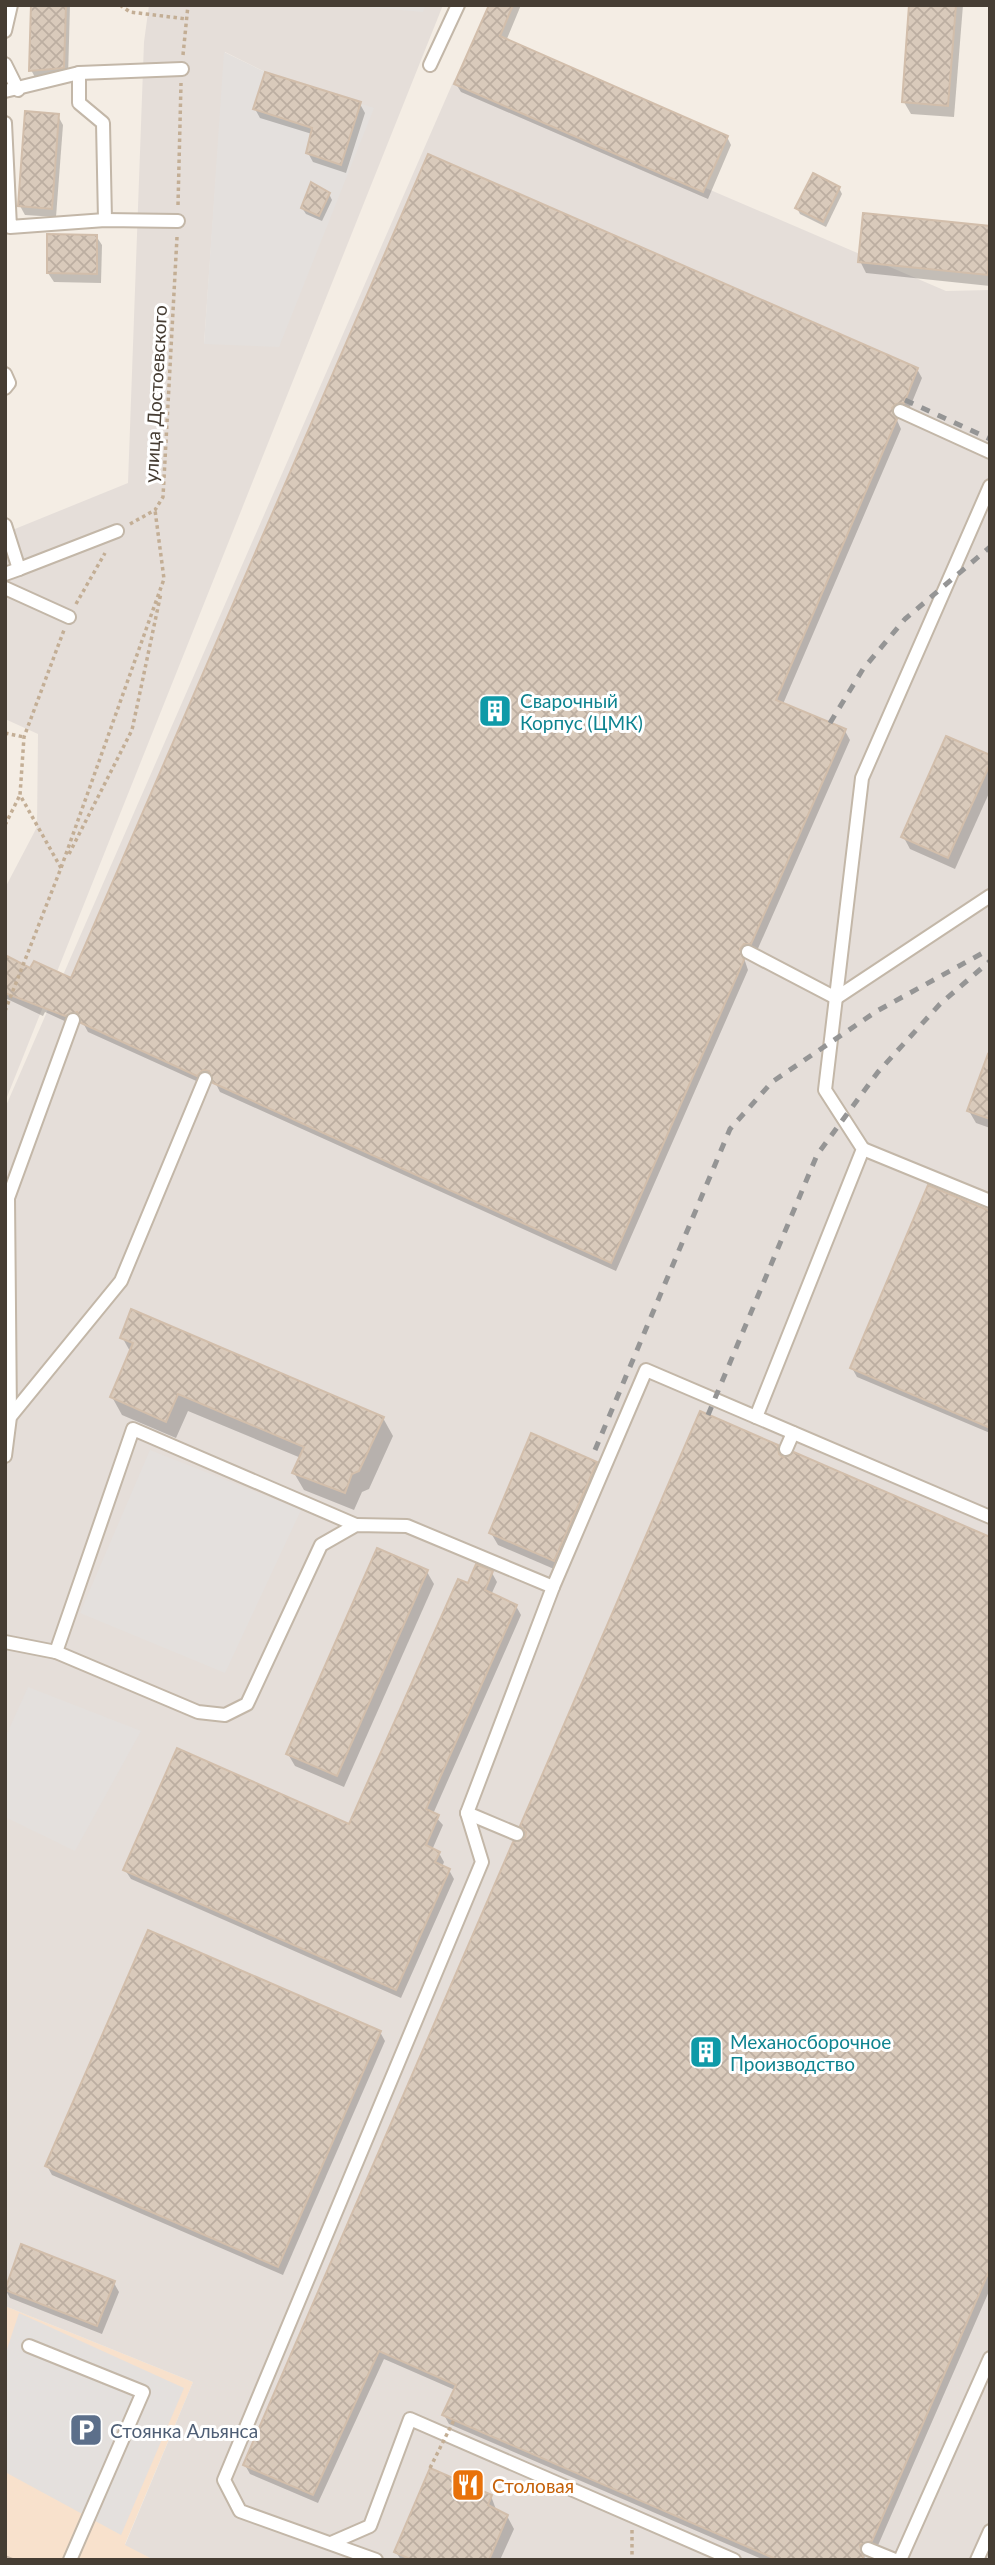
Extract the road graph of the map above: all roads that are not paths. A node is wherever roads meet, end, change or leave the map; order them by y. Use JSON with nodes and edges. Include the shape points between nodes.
{"nodes":[{"id":1,"x":11,"y":5,"type":"edge"},
{"id":2,"x":458,"y":5,"type":"edge"},
{"id":3,"x":5,"y":31,"type":"edge"},
{"id":4,"x":5,"y":64,"type":"edge"},
{"id":5,"x":430,"y":65,"type":"dead end"},
{"id":6,"x":182,"y":69,"type":"road end"},
{"id":7,"x":79,"y":73,"type":"junction"},
{"id":8,"x":12,"y":90,"type":"edge"},
{"id":9,"x":5,"y":122,"type":"edge"},
{"id":10,"x":105,"y":220,"type":"junction"},
{"id":11,"x":178,"y":221,"type":"road end"},
{"id":12,"x":5,"y":374,"type":"edge"},
{"id":13,"x":5,"y":388,"type":"edge"},
{"id":14,"x":900,"y":411,"type":"dead end"},
{"id":15,"x":990,"y":452,"type":"edge"},
{"id":16,"x":990,"y":486,"type":"edge"},
{"id":17,"x":5,"y":525,"type":"edge"},
{"id":18,"x":117,"y":531,"type":"road end"},
{"id":19,"x":19,"y":569,"type":"junction"},
{"id":20,"x":5,"y":574,"type":"edge"},
{"id":21,"x":5,"y":588,"type":"edge"},
{"id":22,"x":69,"y":617,"type":"road end"},
{"id":23,"x":990,"y":897,"type":"edge"},
{"id":24,"x":748,"y":952,"type":"dead end"},
{"id":25,"x":836,"y":998,"type":"junction"},
{"id":26,"x":73,"y":1020,"type":"dead end"},
{"id":27,"x":205,"y":1079,"type":"dead end"},
{"id":28,"x":863,"y":1149,"type":"junction"},
{"id":29,"x":990,"y":1201,"type":"edge"},
{"id":30,"x":10,"y":1417,"type":"junction"},
{"id":31,"x":756,"y":1417,"type":"junction"},
{"id":32,"x":793,"y":1433,"type":"junction"},
{"id":33,"x":786,"y":1449,"type":"dead end"},
{"id":34,"x":5,"y":1456,"type":"edge"},
{"id":35,"x":990,"y":1517,"type":"edge"},
{"id":36,"x":356,"y":1525,"type":"junction"},
{"id":37,"x":553,"y":1587,"type":"junction"},
{"id":38,"x":5,"y":1642,"type":"edge"},
{"id":39,"x":56,"y":1652,"type":"junction"},
{"id":40,"x":467,"y":1813,"type":"junction"},
{"id":41,"x":517,"y":1834,"type":"dead end"},
{"id":42,"x":29,"y":2346,"type":"dead end"},
{"id":43,"x":990,"y":2358,"type":"edge"},
{"id":44,"x":990,"y":2530,"type":"edge"},
{"id":45,"x":331,"y":2543,"type":"junction"},
{"id":46,"x":869,"y":2549,"type":"dead end"},
{"id":47,"x":70,"y":2560,"type":"edge"},
{"id":48,"x":376,"y":2560,"type":"edge"},
{"id":49,"x":734,"y":2560,"type":"edge"},
{"id":50,"x":898,"y":2560,"type":"edge"},
{"id":51,"x":977,"y":2560,"type":"edge"}],
"edges":[{"from":1,"to":3,"type":"lane"},
{"from":2,"to":5,"type":"lane"},
{"from":4,"to":8,"type":"lane"},
{"from":6,"to":7,"type":"lane"},
{"from":7,"to":8,"type":"lane"},
{"from":7,"to":10,"type":"lane","via":[[79,103],[103,123]]},
{"from":9,"to":10,"type":"lane","via":[[10,227]]},
{"from":10,"to":11,"type":"lane"},
{"from":12,"to":13,"type":"lane","via":[[9,383]]},
{"from":14,"to":15,"type":"lane"},
{"from":16,"to":25,"type":"lane","via":[[862,778]]},
{"from":17,"to":19,"type":"lane"},
{"from":18,"to":19,"type":"lane"},
{"from":19,"to":20,"type":"lane"},
{"from":21,"to":22,"type":"lane"},
{"from":23,"to":25,"type":"lane"},
{"from":24,"to":25,"type":"lane"},
{"from":25,"to":28,"type":"lane","via":[[825,1090]]},
{"from":26,"to":30,"type":"lane","via":[[8,1198]]},
{"from":27,"to":30,"type":"lane","via":[[121,1281]]},
{"from":28,"to":29,"type":"lane"},
{"from":28,"to":31,"type":"lane"},
{"from":30,"to":34,"type":"lane"},
{"from":31,"to":32,"type":"lane"},
{"from":31,"to":37,"type":"lane","via":[[646,1370]]},
{"from":32,"to":33,"type":"lane"},
{"from":32,"to":35,"type":"lane"},
{"from":36,"to":37,"type":"lane","via":[[407,1526]]},
{"from":36,"to":39,"type":"lane","via":[[321,1545],[247,1704],[225,1715],[198,1712]]},
{"from":36,"to":39,"type":"lane","via":[[133,1429]]},
{"from":37,"to":40,"type":"lane"},
{"from":38,"to":39,"type":"lane"},
{"from":40,"to":41,"type":"lane"},
{"from":40,"to":45,"type":"lane","via":[[482,1862],[224,2480],[240,2511]]},
{"from":42,"to":47,"type":"lane","via":[[142,2392]]},
{"from":43,"to":50,"type":"lane"},
{"from":44,"to":51,"type":"lane"},
{"from":45,"to":48,"type":"lane"},
{"from":45,"to":49,"type":"lane","via":[[370,2526],[410,2419]]},
{"from":46,"to":50,"type":"lane"}]}
